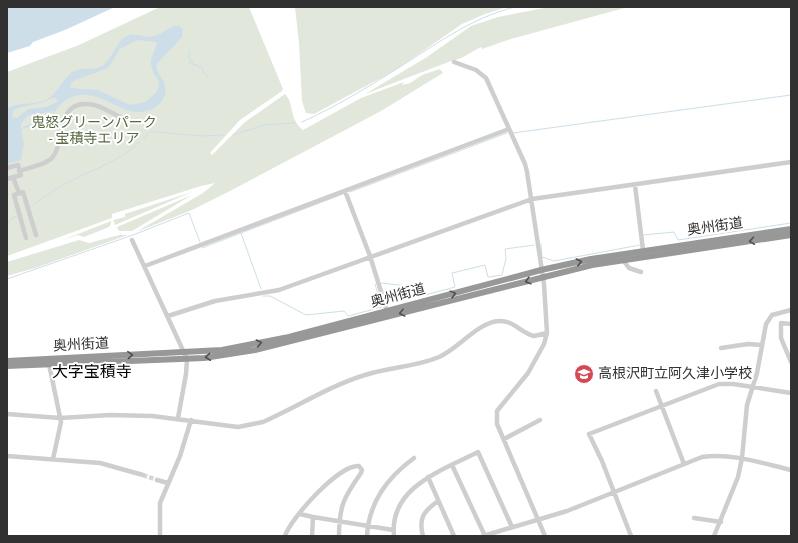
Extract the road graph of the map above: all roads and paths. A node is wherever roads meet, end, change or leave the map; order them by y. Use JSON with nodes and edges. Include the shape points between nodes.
{"nodes":[{"id":1,"x":454,"y":62,"type":"dead end"},
{"id":2,"x":135,"y":122,"type":"dead end"},
{"id":3,"x":509,"y":129,"type":"junction"},
{"id":4,"x":791,"y":162,"type":"edge"},
{"id":5,"x":7,"y":168,"type":"edge"},
{"id":6,"x":19,"y":171,"type":"junction"},
{"id":7,"x":13,"y":177,"type":"junction"},
{"id":8,"x":7,"y":179,"type":"edge"},
{"id":9,"x":635,"y":185,"type":"junction"},
{"id":10,"x":346,"y":191,"type":"junction"},
{"id":11,"x":19,"y":193,"type":"junction"},
{"id":12,"x":532,"y":199,"type":"junction"},
{"id":13,"x":791,"y":229,"type":"edge"},
{"id":14,"x":36,"y":235,"type":"dead end"},
{"id":15,"x":791,"y":235,"type":"edge"},
{"id":16,"x":26,"y":238,"type":"dead end"},
{"id":17,"x":132,"y":240,"type":"dead end"},
{"id":18,"x":643,"y":250,"type":"junction"},
{"id":19,"x":370,"y":256,"type":"junction"},
{"id":20,"x":623,"y":260,"type":"junction"},
{"id":21,"x":145,"y":266,"type":"junction"},
{"id":22,"x":641,"y":272,"type":"dead end"},
{"id":23,"x":542,"y":273,"type":"junction"},
{"id":24,"x":791,"y":310,"type":"edge"},
{"id":25,"x":387,"y":311,"type":"junction"},
{"id":26,"x":168,"y":316,"type":"junction"},
{"id":27,"x":791,"y":324,"type":"edge"},
{"id":28,"x":547,"y":333,"type":"junction"},
{"id":29,"x":762,"y":345,"type":"junction"},
{"id":30,"x":721,"y":348,"type":"dead end"},
{"id":31,"x":185,"y":352,"type":"junction"},
{"id":32,"x":187,"y":359,"type":"junction"},
{"id":33,"x":7,"y":360,"type":"edge"},
{"id":34,"x":791,"y":362,"type":"edge"},
{"id":35,"x":50,"y":364,"type":"junction"},
{"id":36,"x":7,"y":366,"type":"edge"},
{"id":37,"x":752,"y":387,"type":"junction"},
{"id":38,"x":656,"y":391,"type":"dead end"},
{"id":39,"x":791,"y":394,"type":"edge"},
{"id":40,"x":661,"y":407,"type":"junction"},
{"id":41,"x":7,"y":414,"type":"edge"},
{"id":42,"x":60,"y":418,"type":"junction"},
{"id":43,"x":178,"y":418,"type":"junction"},
{"id":44,"x":191,"y":420,"type":"junction"},
{"id":45,"x":540,"y":420,"type":"dead end"},
{"id":46,"x":504,"y":438,"type":"junction"},
{"id":47,"x":7,"y":456,"type":"edge"},
{"id":48,"x":414,"y":458,"type":"dead end"},
{"id":49,"x":742,"y":458,"type":"junction"},
{"id":50,"x":53,"y":459,"type":"junction"},
{"id":51,"x":684,"y":464,"type":"junction"},
{"id":52,"x":452,"y":465,"type":"junction"},
{"id":53,"x":791,"y":470,"type":"edge"},
{"id":54,"x":143,"y":475,"type":"tunnel mouth"},
{"id":55,"x":428,"y":477,"type":"junction"},
{"id":56,"x":157,"y":480,"type":"tunnel mouth"},
{"id":57,"x":168,"y":483,"type":"junction"},
{"id":58,"x":613,"y":493,"type":"junction"},
{"id":59,"x":438,"y":501,"type":"junction"},
{"id":60,"x":300,"y":514,"type":"junction"},
{"id":61,"x":313,"y":517,"type":"junction"},
{"id":62,"x":694,"y":518,"type":"dead end"},
{"id":63,"x":539,"y":519,"type":"junction"},
{"id":64,"x":339,"y":521,"type":"junction"},
{"id":65,"x":721,"y":522,"type":"junction"},
{"id":66,"x":368,"y":526,"type":"junction"},
{"id":67,"x":512,"y":527,"type":"junction"},
{"id":68,"x":394,"y":530,"type":"junction"},
{"id":69,"x":160,"y":536,"type":"edge"},
{"id":70,"x":285,"y":536,"type":"edge"},
{"id":71,"x":312,"y":536,"type":"edge"},
{"id":72,"x":339,"y":536,"type":"edge"},
{"id":73,"x":367,"y":536,"type":"edge"},
{"id":74,"x":394,"y":536,"type":"edge"},
{"id":75,"x":422,"y":536,"type":"edge"},
{"id":76,"x":454,"y":536,"type":"edge"},
{"id":77,"x":484,"y":536,"type":"edge"},
{"id":78,"x":545,"y":536,"type":"edge"},
{"id":79,"x":631,"y":536,"type":"edge"},
{"id":80,"x":714,"y":536,"type":"edge"}],
"edges":[{"from":1,"to":3,"type":"street","via":[[483,73]]},
{"from":2,"to":6,"type":"street","via":[[121,119],[94,105],[75,106],[64,119],[51,159]]},
{"from":3,"to":10,"type":"street"},
{"from":3,"to":12,"type":"street","via":[[526,164]]},
{"from":4,"to":9,"type":"street"},
{"from":5,"to":6,"type":"street","via":[[18,165]]},
{"from":6,"to":7,"type":"street","via":[[21,175]]},
{"from":7,"to":8,"type":"street"},
{"from":7,"to":11,"type":"street"},
{"from":9,"to":12,"type":"street"},
{"from":9,"to":18,"type":"street"},
{"from":10,"to":19,"type":"street"},
{"from":10,"to":21,"type":"street"},
{"from":11,"to":14,"type":"street","via":[[23,192]]},
{"from":11,"to":16,"type":"street","via":[[14,195]]},
{"from":12,"to":19,"type":"street"},
{"from":12,"to":23,"type":"street"},
{"from":13,"to":18,"type":"highway","name":"奥州街道"},
{"from":15,"to":20,"type":"highway","name":"奥州街道","one_way":true},
{"from":17,"to":21,"type":"street"},
{"from":23,"to":18,"type":"highway","name":"奥州街道","one_way":true},
{"from":19,"to":25,"type":"street"},
{"from":19,"to":26,"type":"street","via":[[280,290],[215,301]]},
{"from":20,"to":22,"type":"street","via":[[629,268]]},
{"from":20,"to":23,"type":"highway","name":"奥州街道"},
{"from":21,"to":26,"type":"street"},
{"from":25,"to":23,"type":"highway","name":"奥州街道","one_way":true},
{"from":23,"to":28,"type":"street"},
{"from":23,"to":32,"type":"highway","name":"奥州街道","one_way":true,"via":[[290,343],[223,356]]},
{"from":24,"to":29,"type":"street","via":[[776,313],[769,318]]},
{"from":31,"to":25,"type":"highway","name":"奥州街道","one_way":true,"via":[[222,350],[254,344]]},
{"from":26,"to":31,"type":"street"},
{"from":27,"to":34,"type":"street","via":[[781,323],[781,338]]},
{"from":28,"to":44,"type":"street","via":[[534,336],[509,323],[495,321],[441,356],[380,370],[348,381],[257,424],[238,427]]},
{"from":28,"to":46,"type":"street","via":[[544,344],[528,373],[497,411],[496,424]]},
{"from":29,"to":30,"type":"street","via":[[748,344]]},
{"from":29,"to":37,"type":"street"},
{"from":31,"to":32,"type":"street"},
{"from":33,"to":31,"type":"highway","name":"奥州街道","one_way":true},
{"from":32,"to":35,"type":"highway","name":"奥州街道"},
{"from":32,"to":43,"type":"street"},
{"from":35,"to":36,"type":"highway","name":"奥州街道"},
{"from":35,"to":42,"type":"street"},
{"from":37,"to":39,"type":"street"},
{"from":37,"to":40,"type":"street","via":[[719,384]]},
{"from":37,"to":49,"type":"street","via":[[747,405]]},
{"from":38,"to":40,"type":"street"},
{"from":40,"to":51,"type":"street"},
{"from":40,"to":58,"type":"street","via":[[589,434]]},
{"from":41,"to":42,"type":"street"},
{"from":42,"to":43,"type":"street","via":[[127,415]]},
{"from":42,"to":50,"type":"street"},
{"from":43,"to":44,"type":"street"},
{"from":44,"to":57,"type":"street","via":[[180,456]]},
{"from":45,"to":46,"type":"street"},
{"from":46,"to":63,"type":"street"},
{"from":47,"to":50,"type":"street"},
{"from":48,"to":66,"type":"street","via":[[396,472],[381,492],[371,512]]},
{"from":49,"to":51,"type":"street","via":[[719,455],[702,457]]},
{"from":49,"to":53,"type":"street"},
{"from":49,"to":65,"type":"street","via":[[738,477]]},
{"from":50,"to":54,"type":"street","via":[[106,464]]},
{"from":51,"to":58,"type":"street"},
{"from":52,"to":55,"type":"street"},
{"from":52,"to":67,"type":"street","via":[[478,452]]},
{"from":52,"to":77,"type":"street"},
{"from":55,"to":59,"type":"street"},
{"from":55,"to":68,"type":"street","via":[[410,489],[398,510]]},
{"from":56,"to":57,"type":"street"},
{"from":57,"to":69,"type":"street","via":[[160,503]]},
{"from":58,"to":63,"type":"street"},
{"from":58,"to":79,"type":"street"},
{"from":59,"to":75,"type":"street","via":[[427,509],[420,524]]},
{"from":59,"to":76,"type":"street"},
{"from":60,"to":61,"type":"street"},
{"from":60,"to":64,"type":"street","via":[[328,481],[348,468],[359,466],[361,473],[345,496]]},
{"from":60,"to":70,"type":"street"},
{"from":61,"to":64,"type":"street"},
{"from":61,"to":71,"type":"street"},
{"from":62,"to":65,"type":"street"},
{"from":63,"to":67,"type":"street"},
{"from":63,"to":78,"type":"street"},
{"from":64,"to":66,"type":"street"},
{"from":64,"to":72,"type":"street"},
{"from":65,"to":80,"type":"street"},
{"from":66,"to":68,"type":"street"},
{"from":66,"to":73,"type":"street"},
{"from":67,"to":77,"type":"street"},
{"from":68,"to":74,"type":"street"}]}
